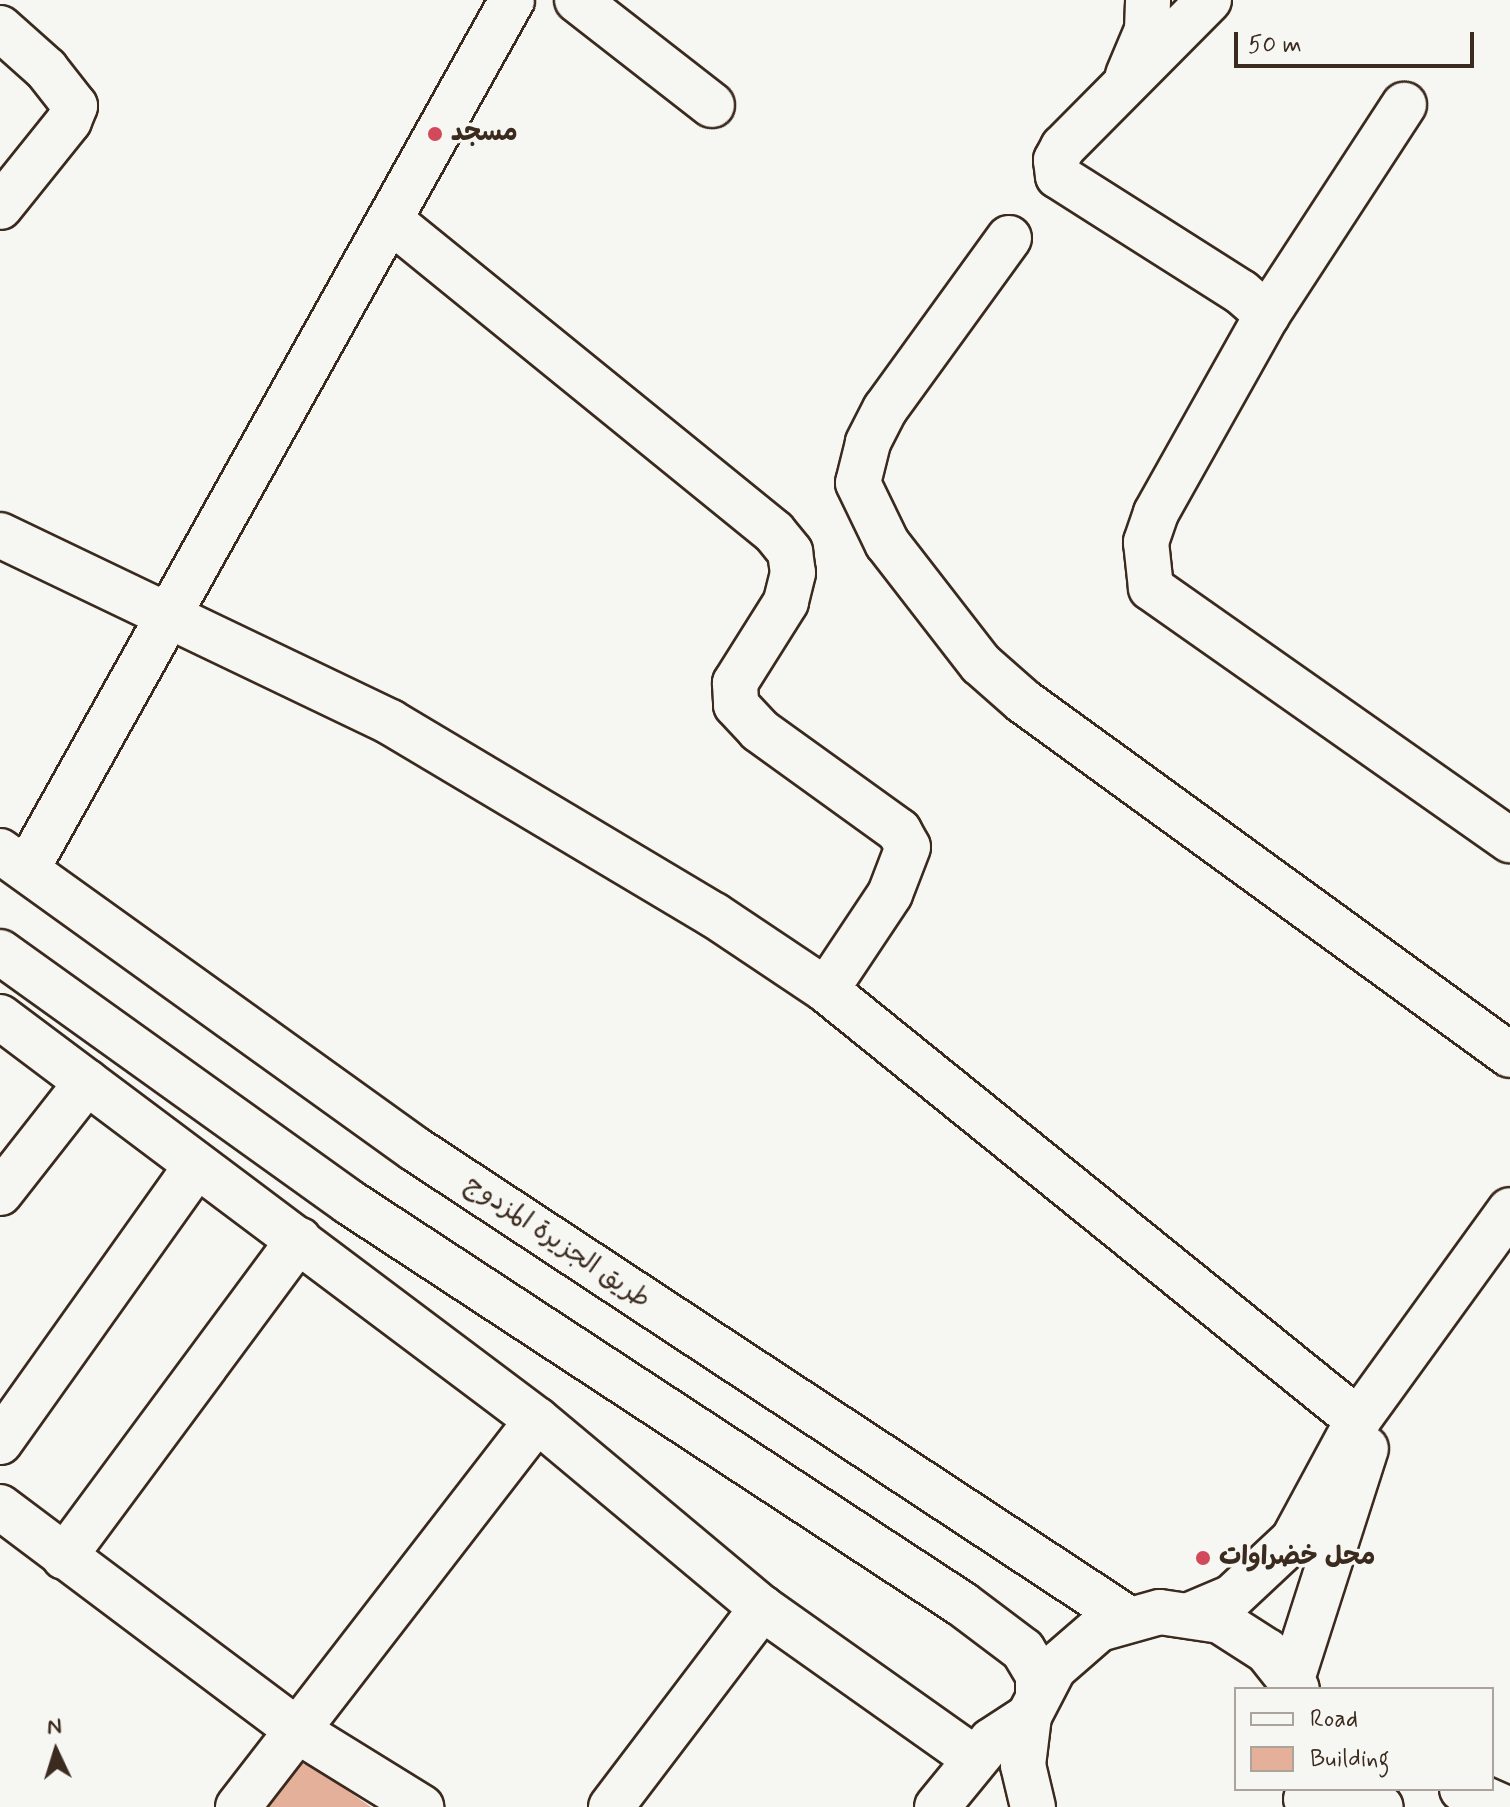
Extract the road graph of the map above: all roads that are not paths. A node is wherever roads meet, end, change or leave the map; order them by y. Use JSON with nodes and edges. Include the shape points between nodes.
{"nodes":[{"id":1,"x":512,"y":0,"type":"edge"},
{"id":2,"x":577,"y":0,"type":"edge"},
{"id":3,"x":1148,"y":0,"type":"edge"},
{"id":4,"x":1209,"y":0,"type":"edge"},
{"id":5,"x":0,"y":28,"type":"edge"},
{"id":6,"x":1125,"y":89,"type":"junction"},
{"id":7,"x":712,"y":105,"type":"dead end"},
{"id":8,"x":1404,"y":105,"type":"dead end"},
{"id":9,"x":0,"y":207,"type":"edge"},
{"id":10,"x":390,"y":220,"type":"junction"},
{"id":11,"x":1009,"y":238,"type":"dead end"},
{"id":12,"x":1267,"y":315,"type":"junction"},
{"id":13,"x":0,"y":535,"type":"edge"},
{"id":14,"x":171,"y":614,"type":"junction"},
{"id":15,"x":1510,"y":840,"type":"edge"},
{"id":16,"x":13,"y":860,"type":"edge"},
{"id":17,"x":0,"y":952,"type":"edge"},
{"id":18,"x":826,"y":990,"type":"junction"},
{"id":19,"x":0,"y":1017,"type":"edge"},
{"id":20,"x":1510,"y":1055,"type":"edge"},
{"id":21,"x":87,"y":1082,"type":"junction"},
{"id":22,"x":196,"y":1166,"type":"junction"},
{"id":23,"x":0,"y":1193,"type":"edge"},
{"id":24,"x":1510,"y":1210,"type":"edge"},
{"id":25,"x":299,"y":1239,"type":"junction"},
{"id":26,"x":1389,"y":1374,"type":"junction"},
{"id":27,"x":537,"y":1420,"type":"junction"},
{"id":28,"x":1358,"y":1420,"type":"junction"},
{"id":29,"x":0,"y":1442,"type":"edge"},
{"id":30,"x":0,"y":1507,"type":"edge"},
{"id":31,"x":64,"y":1557,"type":"junction"},
{"id":32,"x":762,"y":1608,"type":"junction"},
{"id":33,"x":1192,"y":1614,"type":"junction"},
{"id":34,"x":1127,"y":1618,"type":"junction"},
{"id":35,"x":1294,"y":1684,"type":"edge"},
{"id":36,"x":1033,"y":1704,"type":"junction"},
{"id":37,"x":298,"y":1731,"type":"junction"},
{"id":38,"x":974,"y":1758,"type":"junction"},
{"id":39,"x":1467,"y":1791,"type":"edge"},
{"id":40,"x":1306,"y":1798,"type":"edge"},
{"id":41,"x":238,"y":1807,"type":"edge"},
{"id":42,"x":421,"y":1807,"type":"edge"},
{"id":43,"x":611,"y":1807,"type":"edge"},
{"id":44,"x":937,"y":1807,"type":"edge"},
{"id":45,"x":1033,"y":1807,"type":"edge"},
{"id":46,"x":1381,"y":1807,"type":"edge"},
{"id":47,"x":1503,"y":1807,"type":"edge"}],
"edges":[{"from":1,"to":10,"type":"street"},
{"from":2,"to":7,"type":"street"},
{"from":3,"to":6,"type":"street","via":[[1147,30]]},
{"from":4,"to":6,"type":"street"},
{"from":5,"to":9,"type":"street","via":[[46,69],[75,106],[69,121]]},
{"from":6,"to":12,"type":"street","via":[[1063,147],[1056,160],[1058,176],[1241,292]]},
{"from":8,"to":12,"type":"street"},
{"from":10,"to":14,"type":"street"},
{"from":10,"to":18,"type":"street","via":[[774,532],[790,552],[793,573],[786,602],[735,683],[736,705],[759,730],[899,831],[908,847],[890,894]]},
{"from":11,"to":20,"type":"street","via":[[885,409],[868,443],[858,483],[887,543],[981,664],[1023,701]]},
{"from":12,"to":15,"type":"street","via":[[1156,513],[1146,542],[1151,588]]},
{"from":13,"to":14,"type":"street"},
{"from":14,"to":16,"type":"street"},
{"from":14,"to":18,"type":"street","via":[[390,722],[569,825]]},
{"from":16,"to":34,"type":"street","name":"طريق الجزيرة المزدوج","via":[[415,1149]]},
{"from":17,"to":36,"type":"street","via":[[349,1202],[962,1604],[1023,1650],[1038,1675]]},
{"from":18,"to":28,"type":"street"},
{"from":19,"to":21,"type":"street"},
{"from":21,"to":22,"type":"street"},
{"from":21,"to":23,"type":"street"},
{"from":22,"to":25,"type":"street"},
{"from":22,"to":29,"type":"street"},
{"from":24,"to":26,"type":"street"},
{"from":25,"to":27,"type":"street"},
{"from":25,"to":31,"type":"street"},
{"from":26,"to":28,"type":"street"},
{"from":26,"to":35,"type":"street"},
{"from":27,"to":32,"type":"street"},
{"from":27,"to":37,"type":"street"},
{"from":28,"to":33,"type":"street","via":[[1293,1540],[1232,1597]]},
{"from":30,"to":31,"type":"street"},
{"from":31,"to":37,"type":"street"},
{"from":32,"to":38,"type":"street"},
{"from":32,"to":43,"type":"street"},
{"from":33,"to":34,"type":"street"},
{"from":33,"to":35,"type":"street","via":[[1245,1634]]},
{"from":34,"to":36,"type":"street","via":[[1074,1646]]},
{"from":36,"to":38,"type":"street"},
{"from":36,"to":45,"type":"street","via":[[1023,1765]]},
{"from":37,"to":41,"type":"street"},
{"from":37,"to":42,"type":"street"},
{"from":38,"to":44,"type":"street"},
{"from":39,"to":47,"type":"street"},
{"from":40,"to":46,"type":"street"}]}
